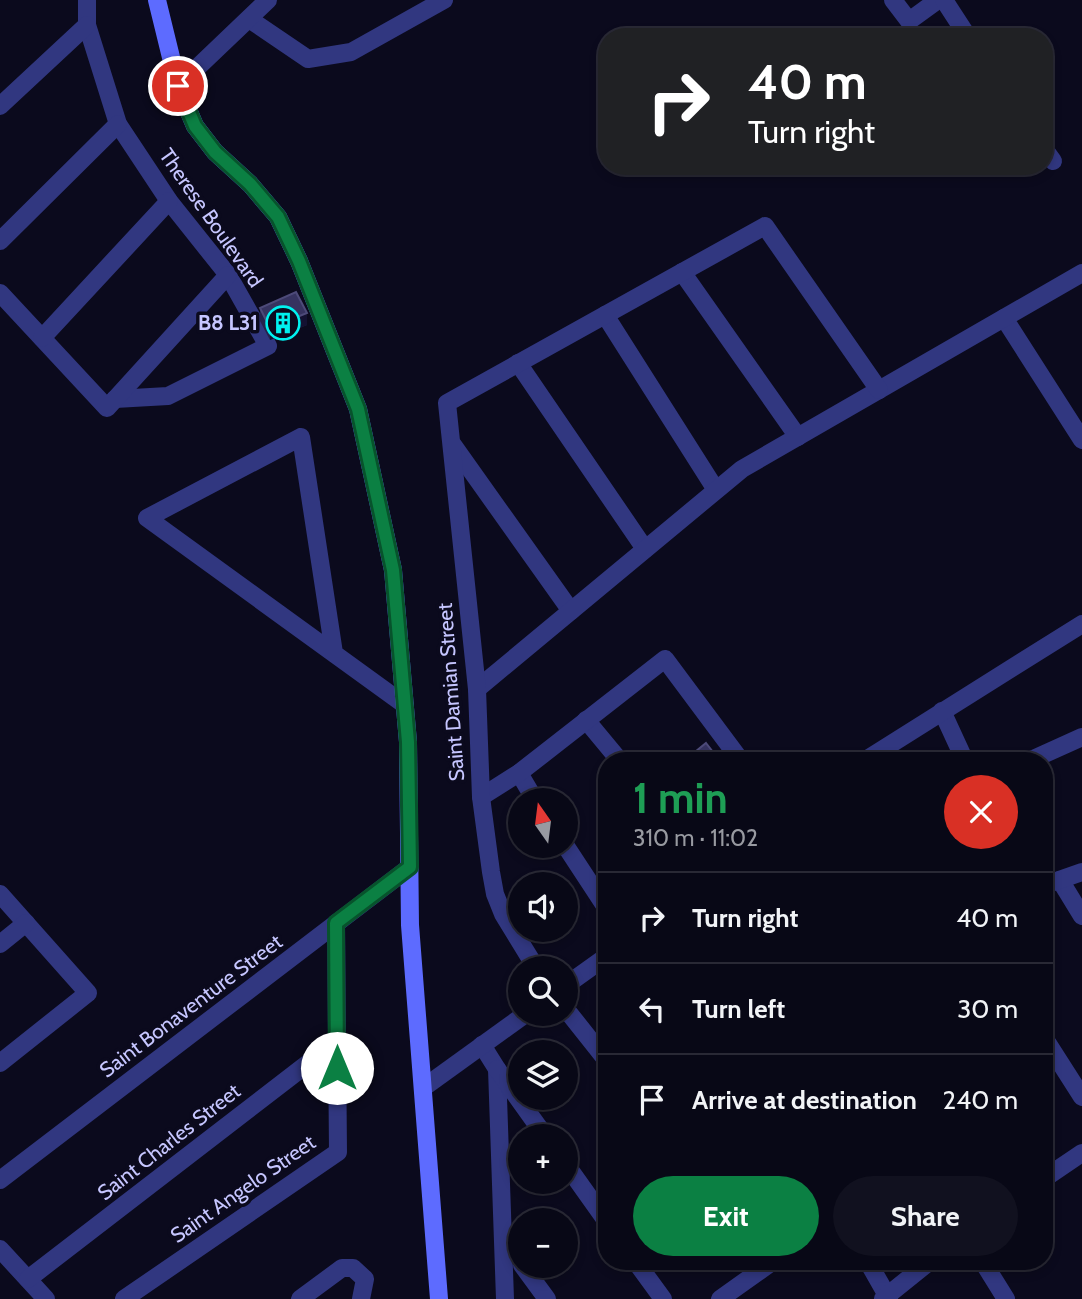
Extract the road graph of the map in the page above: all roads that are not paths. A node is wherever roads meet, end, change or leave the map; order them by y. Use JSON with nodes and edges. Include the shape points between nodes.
{"nodes":[{"id":1,"x":87,"y":0,"type":"edge"},
{"id":2,"x":156,"y":0,"type":"edge"},
{"id":3,"x":268,"y":0,"type":"edge"},
{"id":4,"x":444,"y":0,"type":"edge"},
{"id":5,"x":893,"y":0,"type":"edge"},
{"id":6,"x":938,"y":0,"type":"edge"},
{"id":7,"x":944,"y":0,"type":"edge"},
{"id":8,"x":249,"y":19,"type":"junction"},
{"id":9,"x":87,"y":25,"type":"junction"},
{"id":10,"x":962,"y":28,"type":"edge"},
{"id":11,"x":178,"y":86,"type":"junction"},
{"id":12,"x":0,"y":106,"type":"edge"},
{"id":13,"x":118,"y":124,"type":"junction"},
{"id":14,"x":169,"y":201,"type":"junction"},
{"id":15,"x":0,"y":241,"type":"edge"},
{"id":16,"x":682,"y":272,"type":"junction"},
{"id":17,"x":228,"y":275,"type":"junction"},
{"id":18,"x":1081,"y":276,"type":"edge"},
{"id":19,"x":0,"y":293,"type":"edge"},
{"id":20,"x":606,"y":315,"type":"junction"},
{"id":21,"x":1004,"y":318,"type":"junction"},
{"id":22,"x":42,"y":338,"type":"junction"},
{"id":23,"x":518,"y":363,"type":"junction"},
{"id":24,"x":879,"y":390,"type":"junction"},
{"id":25,"x":116,"y":399,"type":"junction"},
{"id":26,"x":798,"y":437,"type":"junction"},
{"id":27,"x":1082,"y":440,"type":"edge"},
{"id":28,"x":451,"y":442,"type":"junction"},
{"id":29,"x":716,"y":490,"type":"junction"},
{"id":30,"x":645,"y":549,"type":"junction"},
{"id":31,"x":571,"y":611,"type":"junction"},
{"id":32,"x":1082,"y":624,"type":"edge"},
{"id":33,"x":334,"y":653,"type":"junction"},
{"id":34,"x":477,"y":689,"type":"junction"},
{"id":35,"x":405,"y":705,"type":"junction"},
{"id":36,"x":942,"y":711,"type":"junction"},
{"id":37,"x":586,"y":720,"type":"junction"},
{"id":38,"x":1082,"y":737,"type":"edge"},
{"id":39,"x":613,"y":752,"type":"edge"},
{"id":40,"x":734,"y":752,"type":"edge"},
{"id":41,"x":878,"y":752,"type":"edge"},
{"id":42,"x":961,"y":752,"type":"edge"},
{"id":43,"x":1049,"y":752,"type":"edge"},
{"id":44,"x":519,"y":773,"type":"junction"},
{"id":45,"x":528,"y":788,"type":"edge"},
{"id":46,"x":481,"y":797,"type":"junction"},
{"id":47,"x":574,"y":858,"type":"edge"},
{"id":48,"x":410,"y":867,"type":"junction"},
{"id":49,"x":1082,"y":872,"type":"edge"},
{"id":50,"x":1053,"y":882,"type":"edge"},
{"id":51,"x":0,"y":894,"type":"edge"},
{"id":52,"x":598,"y":895,"type":"edge"},
{"id":53,"x":1082,"y":916,"type":"edge"},
{"id":54,"x":26,"y":923,"type":"junction"},
{"id":55,"x":336,"y":923,"type":"junction"},
{"id":56,"x":0,"y":944,"type":"edge"},
{"id":57,"x":529,"y":956,"type":"edge"},
{"id":58,"x":598,"y":962,"type":"edge"},
{"id":59,"x":578,"y":977,"type":"edge"},
{"id":60,"x":578,"y":1024,"type":"edge"},
{"id":61,"x":509,"y":1026,"type":"edge"},
{"id":62,"x":337,"y":1041,"type":"junction"},
{"id":63,"x":482,"y":1045,"type":"junction"},
{"id":64,"x":598,"y":1050,"type":"edge"},
{"id":65,"x":1053,"y":1052,"type":"edge"},
{"id":66,"x":0,"y":1063,"type":"edge"},
{"id":67,"x":497,"y":1069,"type":"junction"},
{"id":68,"x":422,"y":1088,"type":"junction"},
{"id":69,"x":1082,"y":1097,"type":"edge"},
{"id":70,"x":536,"y":1124,"type":"edge"},
{"id":71,"x":1082,"y":1153,"type":"edge"},
{"id":72,"x":1053,"y":1173,"type":"edge"},
{"id":73,"x":0,"y":1180,"type":"edge"},
{"id":74,"x":578,"y":1181,"type":"edge"},
{"id":75,"x":598,"y":1209,"type":"edge"},
{"id":76,"x":504,"y":1240,"type":"junction"},
{"id":77,"x":508,"y":1246,"type":"edge"},
{"id":78,"x":0,"y":1249,"type":"edge"},
{"id":79,"x":642,"y":1270,"type":"edge"},
{"id":80,"x":759,"y":1270,"type":"edge"},
{"id":81,"x":872,"y":1270,"type":"edge"},
{"id":82,"x":919,"y":1270,"type":"edge"},
{"id":83,"x":988,"y":1270,"type":"edge"},
{"id":84,"x":531,"y":1278,"type":"edge"},
{"id":85,"x":28,"y":1279,"type":"junction"},
{"id":86,"x":886,"y":1298,"type":"edge"},
{"id":87,"x":46,"y":1299,"type":"edge"},
{"id":88,"x":124,"y":1299,"type":"edge"},
{"id":89,"x":300,"y":1299,"type":"edge"},
{"id":90,"x":361,"y":1299,"type":"edge"},
{"id":91,"x":439,"y":1299,"type":"edge"},
{"id":92,"x":505,"y":1299,"type":"edge"},
{"id":93,"x":547,"y":1299,"type":"edge"},
{"id":94,"x":663,"y":1299,"type":"edge"},
{"id":95,"x":720,"y":1299,"type":"edge"},
{"id":96,"x":1006,"y":1299,"type":"edge"}],
"edges":[{"from":1,"to":9,"type":"street","name":"Therese Boulevard"},
{"from":2,"to":11,"type":"street"},
{"from":3,"to":8,"type":"street"},
{"from":4,"to":8,"type":"street","via":[[351,52],[309,59]]},
{"from":5,"to":6,"type":"street","via":[[909,21]]},
{"from":7,"to":10,"type":"street"},
{"from":8,"to":11,"type":"street"},
{"from":9,"to":12,"type":"street"},
{"from":9,"to":13,"type":"street","name":"Therese Boulevard"},
{"from":11,"to":35,"type":"street","via":[[195,126],[278,217],[358,409],[393,570]]},
{"from":13,"to":14,"type":"street","name":"Therese Boulevard"},
{"from":13,"to":15,"type":"street"},
{"from":14,"to":17,"type":"street","name":"Therese Boulevard"},
{"from":14,"to":22,"type":"street"},
{"from":16,"to":20,"type":"street"},
{"from":16,"to":24,"type":"street","via":[[765,226]]},
{"from":16,"to":26,"type":"street"},
{"from":17,"to":25,"type":"street"},
{"from":17,"to":25,"type":"street","name":"Therese Boulevard","via":[[268,346],[168,396]]},
{"from":18,"to":21,"type":"street"},
{"from":19,"to":22,"type":"street"},
{"from":20,"to":23,"type":"street"},
{"from":20,"to":29,"type":"street"},
{"from":21,"to":24,"type":"street"},
{"from":21,"to":27,"type":"street"},
{"from":22,"to":25,"type":"street","via":[[107,408]]},
{"from":23,"to":28,"type":"street","name":"Saint Damian Street","via":[[447,403]]},
{"from":23,"to":30,"type":"street"},
{"from":24,"to":26,"type":"street"},
{"from":26,"to":29,"type":"street","via":[[742,469]]},
{"from":28,"to":31,"type":"street"},
{"from":28,"to":34,"type":"street","name":"Saint Damian Street"},
{"from":29,"to":30,"type":"street"},
{"from":30,"to":31,"type":"street"},
{"from":31,"to":34,"type":"street"},
{"from":32,"to":36,"type":"street"},
{"from":33,"to":33,"type":"street","via":[[279,613],[147,518],[301,437]]},
{"from":33,"to":35,"type":"street"},
{"from":34,"to":46,"type":"street","name":"Saint Damian Street"},
{"from":35,"to":48,"type":"street"},
{"from":36,"to":41,"type":"street"},
{"from":36,"to":42,"type":"street"},
{"from":37,"to":39,"type":"street"},
{"from":37,"to":40,"type":"street","via":[[665,659]]},
{"from":37,"to":44,"type":"street"},
{"from":38,"to":43,"type":"street"},
{"from":44,"to":45,"type":"street"},
{"from":44,"to":46,"type":"street"},
{"from":46,"to":57,"type":"street","name":"Saint Damian Street","via":[[495,894]]},
{"from":47,"to":52,"type":"street"},
{"from":48,"to":55,"type":"street","name":"Saint Bonaventure Street"},
{"from":48,"to":68,"type":"street"},
{"from":49,"to":50,"type":"street"},
{"from":50,"to":53,"type":"street"},
{"from":51,"to":54,"type":"street"},
{"from":54,"to":56,"type":"street"},
{"from":54,"to":66,"type":"street","via":[[88,993]]},
{"from":55,"to":62,"type":"street","name":"Saint Angelo Street"},
{"from":55,"to":73,"type":"street","name":"Saint Bonaventure Street"},
{"from":58,"to":59,"type":"street"},
{"from":60,"to":64,"type":"street"},
{"from":61,"to":63,"type":"street"},
{"from":62,"to":85,"type":"street","name":"Saint Charles Street"},
{"from":62,"to":88,"type":"street","name":"Saint Angelo Street","via":[[338,1152]]},
{"from":63,"to":67,"type":"street"},
{"from":63,"to":68,"type":"street"},
{"from":65,"to":69,"type":"street"},
{"from":67,"to":70,"type":"street"},
{"from":67,"to":76,"type":"street"},
{"from":68,"to":91,"type":"street"},
{"from":71,"to":72,"type":"street"},
{"from":74,"to":75,"type":"street"},
{"from":76,"to":77,"type":"street"},
{"from":76,"to":92,"type":"street"},
{"from":78,"to":85,"type":"street"},
{"from":79,"to":94,"type":"street"},
{"from":80,"to":95,"type":"street"},
{"from":81,"to":86,"type":"street"},
{"from":82,"to":86,"type":"street"},
{"from":83,"to":96,"type":"street"},
{"from":84,"to":93,"type":"street"},
{"from":85,"to":87,"type":"street"},
{"from":89,"to":90,"type":"street","via":[[342,1268],[354,1268],[365,1279]]}]}
